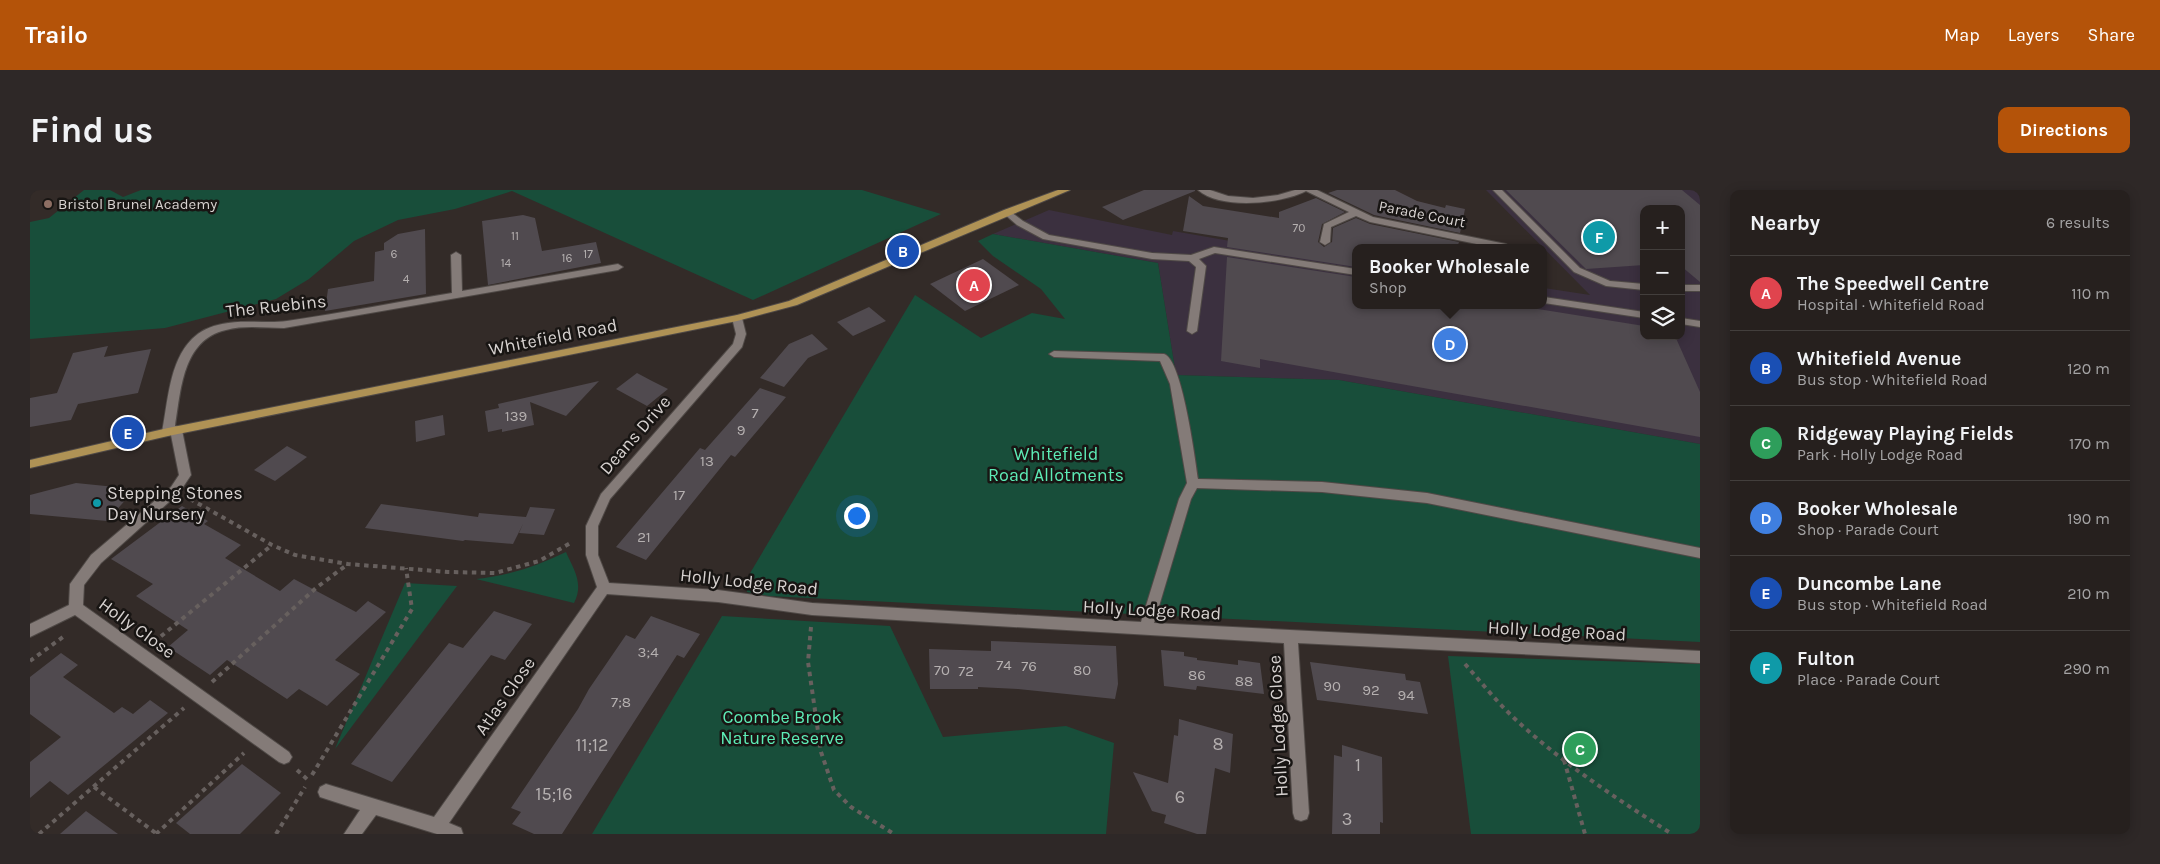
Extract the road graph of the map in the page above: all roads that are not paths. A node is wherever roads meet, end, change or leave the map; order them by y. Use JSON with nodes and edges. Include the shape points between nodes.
{"nodes":[{"id":1,"x":1066,"y":190,"type":"edge"},
{"id":2,"x":1202,"y":190,"type":"edge"},
{"id":3,"x":1303,"y":190,"type":"edge"},
{"id":4,"x":1310,"y":190,"type":"edge"},
{"id":5,"x":1497,"y":190,"type":"edge"},
{"id":6,"x":1007,"y":212,"type":"junction"},
{"id":7,"x":1355,"y":213,"type":"junction"},
{"id":8,"x":1325,"y":242,"type":"dead end"},
{"id":9,"x":1480,"y":244,"type":"edge"},
{"id":10,"x":456,"y":255,"type":"dead end"},
{"id":11,"x":1192,"y":258,"type":"junction"},
{"id":12,"x":618,"y":266,"type":"dead end"},
{"id":13,"x":1352,"y":271,"type":"edge"},
{"id":14,"x":1640,"y":288,"type":"edge"},
{"id":15,"x":1685,"y":288,"type":"edge"},
{"id":16,"x":1700,"y":288,"type":"edge"},
{"id":17,"x":457,"y":295,"type":"junction"},
{"id":18,"x":1547,"y":300,"type":"edge"},
{"id":19,"x":1640,"y":314,"type":"edge"},
{"id":20,"x":737,"y":318,"type":"junction"},
{"id":21,"x":1685,"y":322,"type":"edge"},
{"id":22,"x":1700,"y":324,"type":"edge"},
{"id":23,"x":1192,"y":331,"type":"dead end"},
{"id":24,"x":1054,"y":354,"type":"dead end"},
{"id":25,"x":172,"y":431,"type":"junction"},
{"id":26,"x":30,"y":464,"type":"edge"},
{"id":27,"x":1193,"y":483,"type":"junction"},
{"id":28,"x":1700,"y":552,"type":"edge"},
{"id":29,"x":604,"y":588,"type":"junction"},
{"id":30,"x":76,"y":608,"type":"junction"},
{"id":31,"x":1146,"y":628,"type":"junction"},
{"id":32,"x":30,"y":631,"type":"edge"},
{"id":33,"x":1292,"y":637,"type":"junction"},
{"id":34,"x":1700,"y":657,"type":"edge"},
{"id":35,"x":284,"y":757,"type":"road end"},
{"id":36,"x":326,"y":792,"type":"road end"},
{"id":37,"x":373,"y":806,"type":"junction"},
{"id":38,"x":1301,"y":813,"type":"dead end"},
{"id":39,"x":437,"y":826,"type":"junction"},
{"id":40,"x":352,"y":834,"type":"edge"},
{"id":41,"x":455,"y":834,"type":"edge"}],
"edges":[{"from":1,"to":6,"type":"main road","name":"Whitefield Road"},
{"from":2,"to":3,"type":"street","via":[[1222,197],[1260,202],[1282,199]]},
{"from":4,"to":7,"type":"street","name":"Parade Court"},
{"from":5,"to":14,"type":"street","via":[[1577,270],[1607,285]]},
{"from":6,"to":11,"type":"street","via":[[1046,237],[1152,256]]},
{"from":6,"to":20,"type":"main road","name":"Whitefield Road","via":[[793,303]]},
{"from":7,"to":8,"type":"street","name":"Parade Court","via":[[1327,226]]},
{"from":7,"to":9,"type":"street","name":"Parade Court"},
{"from":10,"to":17,"type":"street"},
{"from":11,"to":13,"type":"street","via":[[1214,250]]},
{"from":11,"to":23,"type":"street","via":[[1200,266]]},
{"from":12,"to":17,"type":"street","name":"The Ruebins"},
{"from":15,"to":16,"type":"street"},
{"from":17,"to":25,"type":"street","name":"The Ruebins","via":[[284,325],[239,325],[208,332],[194,342],[182,364]]},
{"from":18,"to":19,"type":"street"},
{"from":20,"to":25,"type":"main road","name":"Whitefield Road"},
{"from":20,"to":29,"type":"street","name":"Deans Drive","via":[[741,334],[738,345],[604,497],[592,526],[592,555]]},
{"from":21,"to":22,"type":"street"},
{"from":24,"to":27,"type":"street","via":[[1164,358],[1176,384]]},
{"from":25,"to":26,"type":"main road","name":"Whitefield Road"},
{"from":25,"to":30,"type":"street","name":"Holly Close","via":[[185,475],[175,490],[96,559],[78,584]]},
{"from":27,"to":28,"type":"street","via":[[1322,487],[1427,498]]},
{"from":27,"to":31,"type":"street","via":[[1185,498]]},
{"from":29,"to":31,"type":"street","name":"Holly Lodge Road","via":[[718,596],[812,609]]},
{"from":29,"to":39,"type":"street","name":"Atlas Close"},
{"from":30,"to":32,"type":"street"},
{"from":30,"to":35,"type":"street","name":"Holly Close"},
{"from":31,"to":33,"type":"street","name":"Holly Lodge Road"},
{"from":33,"to":34,"type":"street","name":"Holly Lodge Road"},
{"from":33,"to":38,"type":"street","name":"Holly Lodge Close"},
{"from":36,"to":37,"type":"street"},
{"from":37,"to":39,"type":"street"},
{"from":37,"to":40,"type":"street"},
{"from":39,"to":41,"type":"street"}]}
